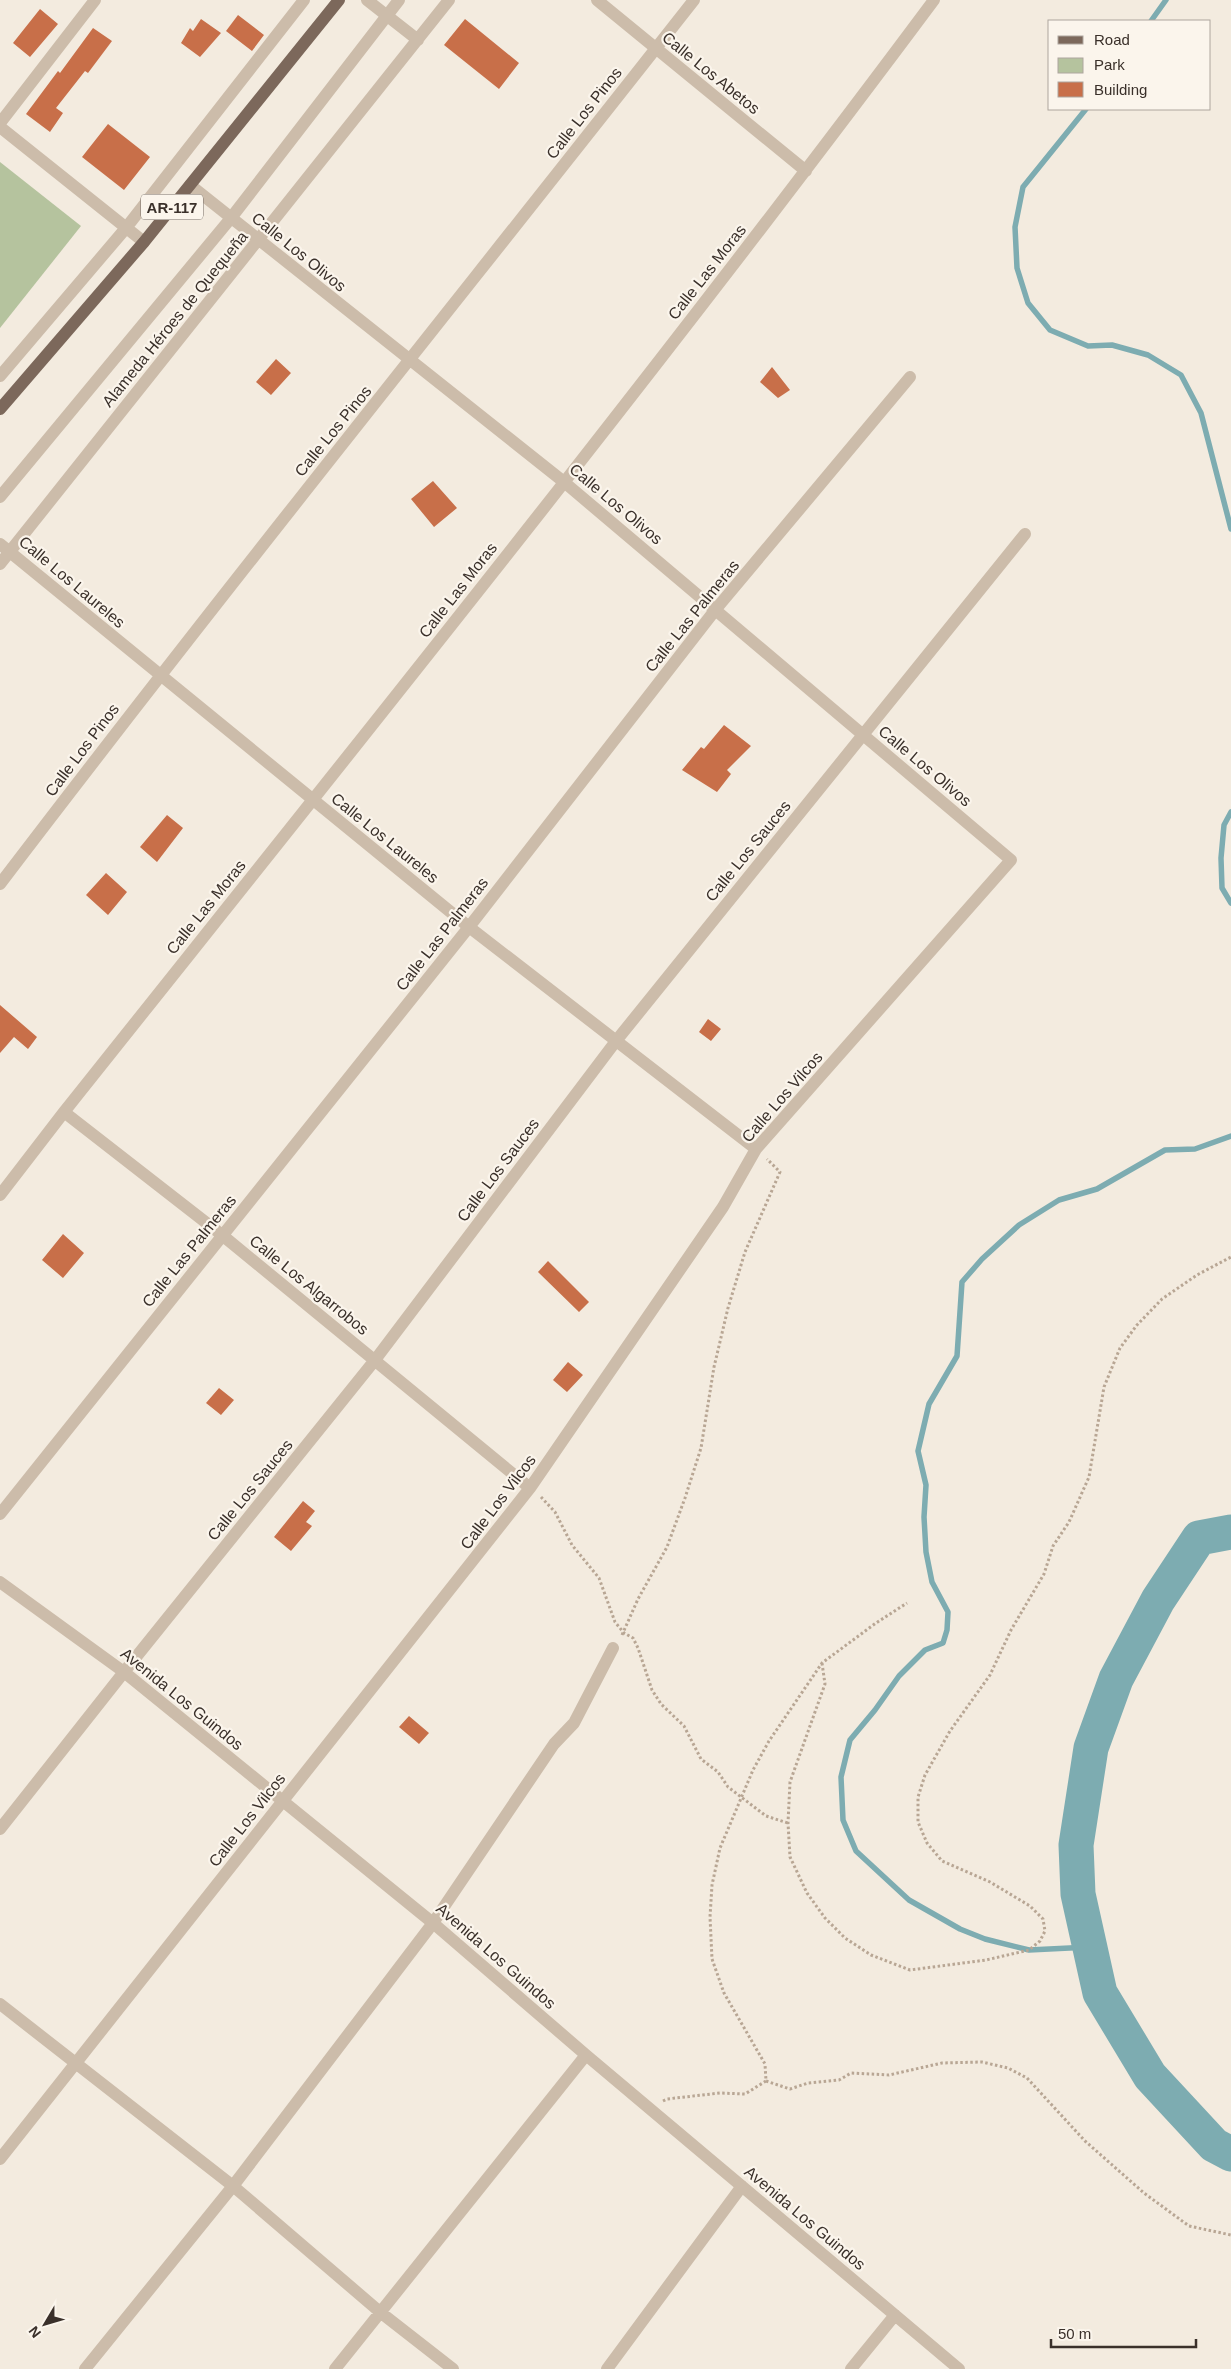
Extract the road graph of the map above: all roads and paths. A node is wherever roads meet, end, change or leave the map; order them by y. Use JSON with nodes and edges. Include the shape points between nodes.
{"nodes":[{"id":1,"x":95,"y":0,"type":"edge"},
{"id":2,"x":304,"y":0,"type":"edge"},
{"id":3,"x":339,"y":0,"type":"edge"},
{"id":4,"x":367,"y":0,"type":"edge"},
{"id":5,"x":399,"y":0,"type":"edge"},
{"id":6,"x":449,"y":0,"type":"edge"},
{"id":7,"x":597,"y":0,"type":"edge"},
{"id":8,"x":694,"y":0,"type":"edge"},
{"id":9,"x":934,"y":0,"type":"edge"},
{"id":10,"x":387,"y":16,"type":"junction"},
{"id":11,"x":418,"y":40,"type":"junction"},
{"id":12,"x":655,"y":49,"type":"junction"},
{"id":13,"x":0,"y":123,"type":"edge"},
{"id":14,"x":0,"y":127,"type":"edge"},
{"id":15,"x":806,"y":171,"type":"junction"},
{"id":16,"x":190,"y":185,"type":"junction"},
{"id":17,"x":231,"y":218,"type":"junction"},
{"id":18,"x":126,"y":228,"type":"junction"},
{"id":19,"x":259,"y":240,"type":"junction"},
{"id":20,"x":144,"y":242,"type":"junction"},
{"id":21,"x":410,"y":361,"type":"junction"},
{"id":22,"x":0,"y":376,"type":"edge"},
{"id":23,"x":910,"y":377,"type":"dead end"},
{"id":24,"x":0,"y":409,"type":"edge"},
{"id":25,"x":564,"y":482,"type":"junction"},
{"id":26,"x":0,"y":497,"type":"edge"},
{"id":27,"x":1025,"y":534,"type":"dead end"},
{"id":28,"x":5,"y":548,"type":"edge"},
{"id":29,"x":0,"y":564,"type":"edge"},
{"id":30,"x":716,"y":609,"type":"junction"},
{"id":31,"x":159,"y":676,"type":"junction"},
{"id":32,"x":864,"y":734,"type":"junction"},
{"id":33,"x":312,"y":799,"type":"junction"},
{"id":34,"x":1011,"y":860,"type":"joint"},
{"id":35,"x":0,"y":884,"type":"edge"},
{"id":36,"x":469,"y":927,"type":"junction"},
{"id":37,"x":616,"y":1041,"type":"junction"},
{"id":38,"x":64,"y":1112,"type":"junction"},
{"id":39,"x":756,"y":1149,"type":"junction"},
{"id":40,"x":0,"y":1195,"type":"edge"},
{"id":41,"x":222,"y":1235,"type":"junction"},
{"id":42,"x":1231,"y":1257,"type":"edge"},
{"id":43,"x":375,"y":1360,"type":"junction"},
{"id":44,"x":530,"y":1488,"type":"junction"},
{"id":45,"x":0,"y":1514,"type":"edge"},
{"id":46,"x":0,"y":1582,"type":"edge"},
{"id":47,"x":906,"y":1603,"type":"dead end"},
{"id":48,"x":624,"y":1633,"type":"junction"},
{"id":49,"x":613,"y":1648,"type":"joint"},
{"id":50,"x":822,"y":1663,"type":"junction"},
{"id":51,"x":124,"y":1672,"type":"junction"},
{"id":52,"x":741,"y":1797,"type":"junction"},
{"id":53,"x":283,"y":1801,"type":"junction"},
{"id":54,"x":788,"y":1823,"type":"junction"},
{"id":55,"x":0,"y":1829,"type":"edge"},
{"id":56,"x":433,"y":1923,"type":"junction"},
{"id":57,"x":0,"y":2004,"type":"edge"},
{"id":58,"x":586,"y":2055,"type":"junction"},
{"id":59,"x":77,"y":2064,"type":"junction"},
{"id":60,"x":766,"y":2081,"type":"junction"},
{"id":61,"x":650,"y":2109,"type":"junction"},
{"id":62,"x":0,"y":2159,"type":"edge"},
{"id":63,"x":233,"y":2186,"type":"junction"},
{"id":64,"x":742,"y":2186,"type":"junction"},
{"id":65,"x":1231,"y":2235,"type":"edge"},
{"id":66,"x":380,"y":2312,"type":"junction"},
{"id":67,"x":895,"y":2315,"type":"junction"},
{"id":68,"x":85,"y":2369,"type":"edge"},
{"id":69,"x":335,"y":2369,"type":"edge"},
{"id":70,"x":453,"y":2369,"type":"edge"},
{"id":71,"x":607,"y":2369,"type":"edge"},
{"id":72,"x":851,"y":2369,"type":"edge"},
{"id":73,"x":959,"y":2369,"type":"edge"}],
"edges":[{"from":1,"to":13,"type":"street"},
{"from":2,"to":18,"type":"street"},
{"from":3,"to":16,"type":"main road","number":"AR-117"},
{"from":4,"to":10,"type":"street"},
{"from":5,"to":10,"type":"street","name":"Alameda Héroes de Quequeña"},
{"from":6,"to":11,"type":"street","name":"Alameda Héroes de Quequeña"},
{"from":7,"to":12,"type":"street","name":"Calle Los Abetos"},
{"from":8,"to":12,"type":"street","name":"Calle Los Pinos"},
{"from":9,"to":15,"type":"street","name":"Calle Las Moras"},
{"from":10,"to":11,"type":"street"},
{"from":10,"to":17,"type":"street","name":"Alameda Héroes de Quequeña"},
{"from":11,"to":19,"type":"street","name":"Alameda Héroes de Quequeña"},
{"from":12,"to":15,"type":"street","name":"Calle Los Abetos"},
{"from":12,"to":21,"type":"street","name":"Calle Los Pinos"},
{"from":14,"to":18,"type":"street"},
{"from":15,"to":25,"type":"street","name":"Calle Las Moras"},
{"from":16,"to":17,"type":"street","name":"Calle Los Olivos"},
{"from":16,"to":20,"type":"main road","number":"AR-117"},
{"from":17,"to":19,"type":"street","name":"Calle Los Olivos"},
{"from":17,"to":26,"type":"street","name":"Alameda Héroes de Quequeña"},
{"from":18,"to":20,"type":"street"},
{"from":18,"to":22,"type":"street"},
{"from":19,"to":21,"type":"street","name":"Calle Los Olivos"},
{"from":19,"to":28,"type":"street","name":"Alameda Héroes de Quequeña"},
{"from":20,"to":24,"type":"main road","number":"AR-117"},
{"from":21,"to":25,"type":"street","name":"Calle Los Olivos"},
{"from":21,"to":31,"type":"street","name":"Calle Los Pinos"},
{"from":23,"to":30,"type":"street","name":"Calle Las Palmeras"},
{"from":25,"to":30,"type":"street","name":"Calle Los Olivos"},
{"from":25,"to":33,"type":"street","name":"Calle Las Moras"},
{"from":27,"to":32,"type":"street","name":"Calle Los Sauces"},
{"from":28,"to":29,"type":"street","name":"Alameda Héroes de Quequeña"},
{"from":28,"to":31,"type":"street","name":"Calle Los Laureles"},
{"from":30,"to":32,"type":"street","name":"Calle Los Olivos"},
{"from":30,"to":36,"type":"street","name":"Calle Las Palmeras"},
{"from":31,"to":33,"type":"street","name":"Calle Los Laureles"},
{"from":31,"to":35,"type":"street","name":"Calle Los Pinos"},
{"from":32,"to":34,"type":"street","name":"Calle Los Olivos"},
{"from":32,"to":37,"type":"street","name":"Calle Los Sauces"},
{"from":33,"to":36,"type":"street","name":"Calle Los Laureles"},
{"from":33,"to":38,"type":"street","name":"Calle Las Moras"},
{"from":34,"to":39,"type":"street","name":"Calle Los Vilcos"},
{"from":36,"to":37,"type":"street","name":"Calle Los Laureles"},
{"from":36,"to":41,"type":"street","name":"Calle Las Palmeras"},
{"from":37,"to":39,"type":"street","name":"Calle Los Laureles"},
{"from":37,"to":43,"type":"street","name":"Calle Los Sauces"},
{"from":38,"to":40,"type":"street","name":"Calle Las Moras"},
{"from":38,"to":41,"type":"street","name":"Calle Los Algarrobos"},
{"from":39,"to":44,"type":"street","name":"Calle Los Vilcos","via":[[723,1207]]},
{"from":39,"to":48,"type":"path","via":[[780,1172],[745,1252],[728,1308],[714,1367],[701,1448],[685,1498],[667,1547],[638,1599]]},
{"from":41,"to":43,"type":"street","name":"Calle Los Algarrobos"},
{"from":41,"to":45,"type":"street","name":"Calle Las Palmeras"},
{"from":42,"to":54,"type":"path","via":[[1162,1299],[1120,1348],[1104,1387],[1089,1477],[1069,1522],[1053,1546],[1044,1574],[1011,1630],[990,1675],[950,1731],[925,1775],[918,1797],[918,1822],[927,1843],[942,1861],[990,1882],[1030,1906],[1043,1919],[1045,1931],[1040,1941],[1028,1950],[986,1960],[910,1970],[872,1955],[845,1938],[824,1918],[807,1894],[790,1857]]},
{"from":43,"to":44,"type":"street","name":"Calle Los Algarrobos"},
{"from":43,"to":51,"type":"street","name":"Calle Los Sauces"},
{"from":44,"to":48,"type":"path","via":[[548,1502],[572,1545],[599,1578],[615,1622]]},
{"from":44,"to":53,"type":"street","name":"Calle Los Vilcos"},
{"from":46,"to":51,"type":"street","name":"Avenida Los Guindos"},
{"from":47,"to":50,"type":"path"},
{"from":48,"to":49,"type":"path"},
{"from":48,"to":52,"type":"path","via":[[633,1638],[652,1690],[661,1704],[684,1726],[701,1759]]},
{"from":49,"to":56,"type":"street","via":[[574,1723],[554,1744]]},
{"from":50,"to":52,"type":"path","via":[[769,1741]]},
{"from":50,"to":54,"type":"path","via":[[825,1684],[790,1782]]},
{"from":51,"to":53,"type":"street","name":"Avenida Los Guindos"},
{"from":51,"to":55,"type":"street","name":"Calle Los Sauces"},
{"from":52,"to":54,"type":"path","via":[[766,1816]]},
{"from":52,"to":60,"type":"path","via":[[720,1848],[712,1885],[712,1960],[724,1993],[765,2064]]},
{"from":53,"to":56,"type":"street","name":"Avenida Los Guindos"},
{"from":53,"to":59,"type":"street","name":"Calle Los Vilcos"},
{"from":56,"to":58,"type":"street","name":"Avenida Los Guindos"},
{"from":56,"to":63,"type":"street"},
{"from":57,"to":59,"type":"street"},
{"from":58,"to":61,"type":"street","name":"Avenida Los Guindos"},
{"from":58,"to":66,"type":"street"},
{"from":59,"to":62,"type":"street","name":"Calle Los Vilcos"},
{"from":59,"to":63,"type":"street"},
{"from":60,"to":61,"type":"path","via":[[745,2094],[720,2093],[667,2099]]},
{"from":60,"to":65,"type":"path","via":[[790,2088],[839,2080],[851,2072],[889,2075],[942,2062],[982,2062],[1008,2068],[1027,2078],[1085,2141],[1144,2193],[1189,2226]]},
{"from":61,"to":64,"type":"street","name":"Avenida Los Guindos"},
{"from":63,"to":66,"type":"street"},
{"from":63,"to":68,"type":"street"},
{"from":64,"to":67,"type":"street","name":"Avenida Los Guindos"},
{"from":64,"to":71,"type":"street"},
{"from":66,"to":69,"type":"street"},
{"from":66,"to":70,"type":"street"},
{"from":67,"to":72,"type":"street"},
{"from":67,"to":73,"type":"street","name":"Avenida Los Guindos"}]}
